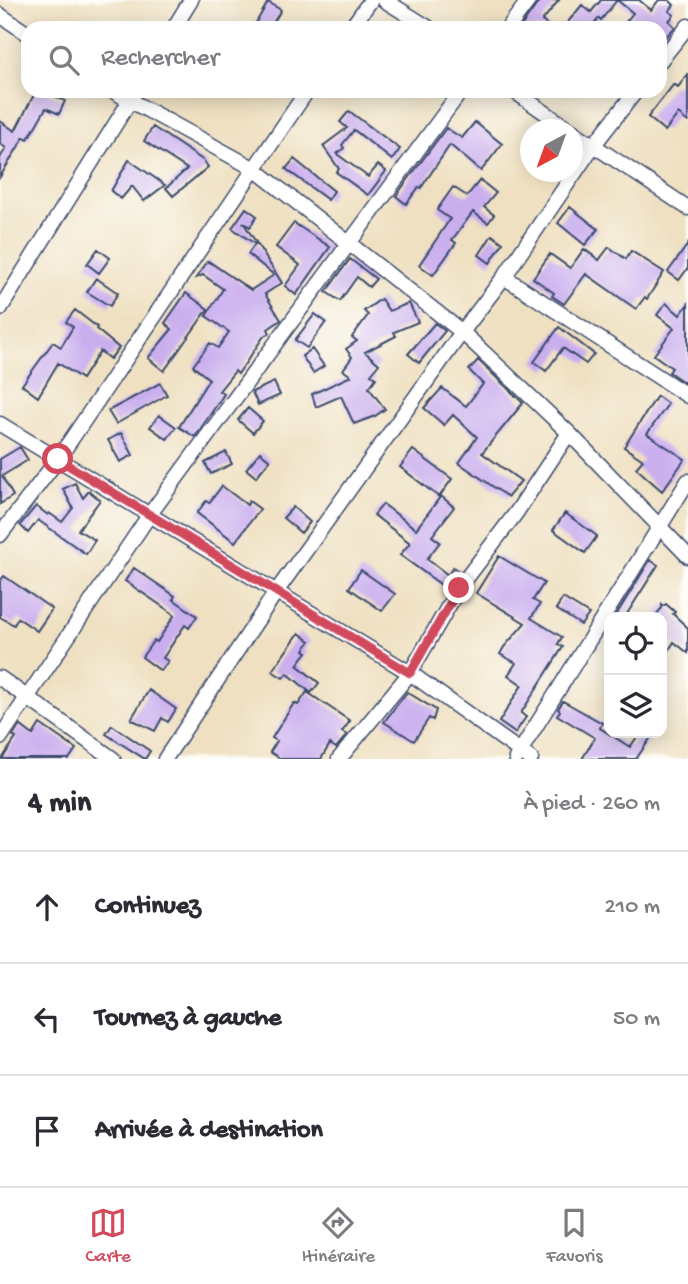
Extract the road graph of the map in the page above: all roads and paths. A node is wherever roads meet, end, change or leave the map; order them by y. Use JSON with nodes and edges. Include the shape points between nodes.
{"nodes":[{"id":1,"x":191,"y":0,"type":"edge"},
{"id":2,"x":371,"y":0,"type":"edge"},
{"id":3,"x":384,"y":0,"type":"edge"},
{"id":4,"x":528,"y":0,"type":"edge"},
{"id":5,"x":0,"y":15,"type":"edge"},
{"id":6,"x":178,"y":21,"type":"edge"},
{"id":7,"x":356,"y":21,"type":"edge"},
{"id":8,"x":418,"y":21,"type":"edge"},
{"id":9,"x":513,"y":21,"type":"edge"},
{"id":10,"x":688,"y":26,"type":"edge"},
{"id":11,"x":21,"y":29,"type":"edge"},
{"id":12,"x":667,"y":52,"type":"edge"},
{"id":13,"x":132,"y":98,"type":"edge"},
{"id":14,"x":136,"y":98,"type":"edge"},
{"id":15,"x":302,"y":98,"type":"edge"},
{"id":16,"x":456,"y":98,"type":"edge"},
{"id":17,"x":524,"y":98,"type":"edge"},
{"id":18,"x":631,"y":98,"type":"edge"},
{"id":19,"x":555,"y":119,"type":"edge"},
{"id":20,"x":583,"y":139,"type":"edge"},
{"id":21,"x":593,"y":146,"type":"junction"},
{"id":22,"x":253,"y":168,"type":"junction"},
{"id":23,"x":688,"y":208,"type":"edge"},
{"id":24,"x":349,"y":243,"type":"junction"},
{"id":25,"x":504,"y":277,"type":"junction"},
{"id":26,"x":0,"y":309,"type":"edge"},
{"id":27,"x":462,"y":332,"type":"junction"},
{"id":28,"x":688,"y":396,"type":"edge"},
{"id":29,"x":0,"y":424,"type":"edge"},
{"id":30,"x":569,"y":433,"type":"junction"},
{"id":31,"x":58,"y":459,"type":"junction"},
{"id":32,"x":688,"y":481,"type":"edge"},
{"id":33,"x":149,"y":513,"type":"junction"},
{"id":34,"x":659,"y":526,"type":"junction"},
{"id":35,"x":0,"y":535,"type":"edge"},
{"id":36,"x":688,"y":556,"type":"edge"},
{"id":37,"x":276,"y":592,"type":"junction"},
{"id":38,"x":410,"y":673,"type":"junction"},
{"id":39,"x":0,"y":678,"type":"edge"},
{"id":40,"x":27,"y":698,"type":"junction"},
{"id":41,"x":0,"y":738,"type":"edge"},
{"id":42,"x":522,"y":757,"type":"edge"},
{"id":43,"x":114,"y":759,"type":"edge"},
{"id":44,"x":165,"y":759,"type":"edge"},
{"id":45,"x":339,"y":759,"type":"edge"}],
"edges":[{"from":1,"to":6,"type":"street"},
{"from":2,"to":7,"type":"street"},
{"from":3,"to":8,"type":"street"},
{"from":4,"to":9,"type":"street"},
{"from":5,"to":11,"type":"street"},
{"from":10,"to":12,"type":"street"},
{"from":13,"to":26,"type":"street"},
{"from":14,"to":22,"type":"street"},
{"from":15,"to":22,"type":"street"},
{"from":16,"to":24,"type":"street"},
{"from":17,"to":19,"type":"street"},
{"from":18,"to":21,"type":"street"},
{"from":20,"to":21,"type":"street"},
{"from":21,"to":23,"type":"street"},
{"from":21,"to":25,"type":"street"},
{"from":22,"to":24,"type":"street"},
{"from":22,"to":31,"type":"street"},
{"from":24,"to":27,"type":"street"},
{"from":24,"to":33,"type":"street"},
{"from":25,"to":27,"type":"street"},
{"from":25,"to":28,"type":"street"},
{"from":27,"to":30,"type":"street"},
{"from":27,"to":37,"type":"street"},
{"from":29,"to":31,"type":"street"},
{"from":30,"to":34,"type":"street"},
{"from":30,"to":38,"type":"street","via":[[459,588]]},
{"from":31,"to":33,"type":"street"},
{"from":31,"to":35,"type":"street"},
{"from":32,"to":34,"type":"street"},
{"from":33,"to":37,"type":"street"},
{"from":33,"to":40,"type":"street"},
{"from":34,"to":36,"type":"street"},
{"from":34,"to":42,"type":"street"},
{"from":37,"to":38,"type":"street"},
{"from":37,"to":44,"type":"street"},
{"from":38,"to":42,"type":"street"},
{"from":38,"to":45,"type":"street"},
{"from":39,"to":40,"type":"street"},
{"from":40,"to":41,"type":"street"},
{"from":40,"to":43,"type":"street"}]}
